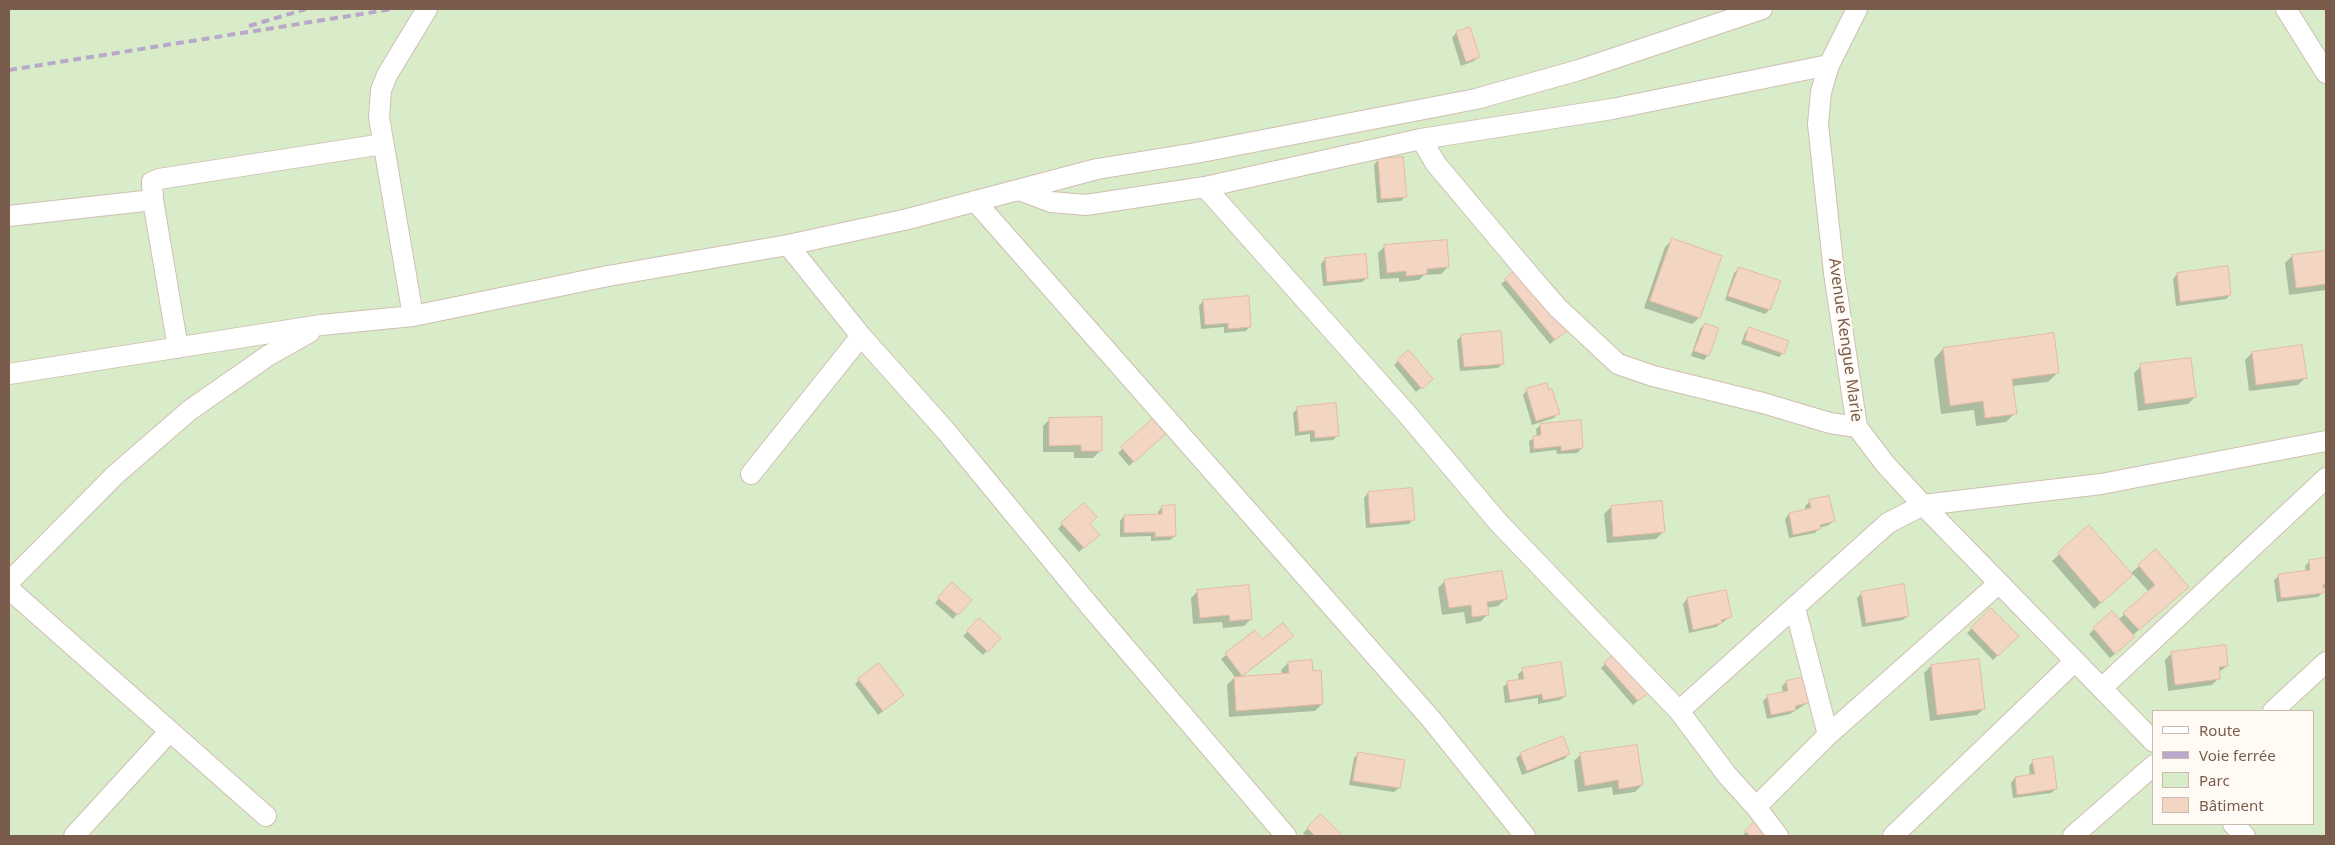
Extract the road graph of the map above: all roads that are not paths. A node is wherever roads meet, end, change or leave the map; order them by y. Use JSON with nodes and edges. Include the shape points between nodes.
{"nodes":[{"id":1,"x":427,"y":9,"type":"edge"},
{"id":2,"x":1762,"y":9,"type":"edge"},
{"id":3,"x":1857,"y":9,"type":"edge"},
{"id":4,"x":2286,"y":9,"type":"edge"},
{"id":5,"x":1828,"y":65,"type":"junction"},
{"id":6,"x":2326,"y":73,"type":"edge"},
{"id":7,"x":1421,"y":139,"type":"junction"},
{"id":8,"x":383,"y":144,"type":"junction"},
{"id":9,"x":1205,"y":187,"type":"junction"},
{"id":10,"x":1018,"y":190,"type":"junction"},
{"id":11,"x":153,"y":200,"type":"junction"},
{"id":12,"x":975,"y":201,"type":"junction"},
{"id":13,"x":9,"y":216,"type":"edge"},
{"id":14,"x":788,"y":245,"type":"junction"},
{"id":15,"x":413,"y":316,"type":"junction"},
{"id":16,"x":321,"y":326,"type":"junction"},
{"id":17,"x":861,"y":336,"type":"junction"},
{"id":18,"x":178,"y":348,"type":"junction"},
{"id":19,"x":9,"y":374,"type":"edge"},
{"id":20,"x":1856,"y":427,"type":"junction"},
{"id":21,"x":2326,"y":441,"type":"edge"},
{"id":22,"x":751,"y":474,"type":"dead end"},
{"id":23,"x":2326,"y":478,"type":"edge"},
{"id":24,"x":1923,"y":506,"type":"junction"},
{"id":25,"x":9,"y":582,"type":"edge"},
{"id":26,"x":1998,"y":584,"type":"junction"},
{"id":27,"x":9,"y":589,"type":"edge"},
{"id":28,"x":1795,"y":608,"type":"junction"},
{"id":29,"x":2074,"y":662,"type":"junction"},
{"id":30,"x":2326,"y":662,"type":"edge"},
{"id":31,"x":2103,"y":687,"type":"junction"},
{"id":32,"x":2275,"y":710,"type":"edge"},
{"id":33,"x":1678,"y":711,"type":"junction"},
{"id":34,"x":170,"y":731,"type":"junction"},
{"id":35,"x":1828,"y":735,"type":"junction"},
{"id":36,"x":2152,"y":740,"type":"edge"},
{"id":37,"x":2152,"y":767,"type":"edge"},
{"id":38,"x":1756,"y":807,"type":"junction"},
{"id":39,"x":266,"y":816,"type":"dead end"},
{"id":40,"x":2234,"y":825,"type":"edge"},
{"id":41,"x":74,"y":836,"type":"edge"},
{"id":42,"x":1286,"y":836,"type":"edge"},
{"id":43,"x":1525,"y":836,"type":"edge"},
{"id":44,"x":1778,"y":836,"type":"edge"},
{"id":45,"x":1893,"y":836,"type":"edge"},
{"id":46,"x":2073,"y":836,"type":"edge"},
{"id":47,"x":2246,"y":836,"type":"edge"}],
"edges":[{"from":1,"to":8,"type":"street","via":[[381,90],[379,117]]},
{"from":2,"to":10,"type":"street","via":[[1579,70],[1476,99],[1096,169]]},
{"from":3,"to":5,"type":"street","name":"Avenue Kengue Marie"},
{"from":4,"to":6,"type":"street"},
{"from":5,"to":7,"type":"street","via":[[1612,109]]},
{"from":5,"to":20,"type":"street","name":"Avenue Kengue Marie","via":[[1818,124],[1834,273]]},
{"from":7,"to":9,"type":"street"},
{"from":7,"to":20,"type":"street","via":[[1436,164],[1558,308],[1618,364],[1830,423]]},
{"from":8,"to":11,"type":"street","via":[[155,180]]},
{"from":8,"to":15,"type":"street"},
{"from":9,"to":10,"type":"street","via":[[1086,205],[1051,202]]},
{"from":9,"to":33,"type":"street","via":[[1407,414],[1498,522]]},
{"from":10,"to":12,"type":"street"},
{"from":11,"to":13,"type":"street"},
{"from":11,"to":18,"type":"street"},
{"from":12,"to":14,"type":"street"},
{"from":12,"to":43,"type":"street","via":[[1431,719]]},
{"from":14,"to":15,"type":"street","via":[[608,276]]},
{"from":14,"to":17,"type":"street"},
{"from":15,"to":16,"type":"street"},
{"from":16,"to":18,"type":"street"},
{"from":16,"to":25,"type":"street","via":[[269,355],[190,410],[115,475]]},
{"from":17,"to":22,"type":"street"},
{"from":17,"to":42,"type":"street","via":[[945,430]]},
{"from":18,"to":19,"type":"street"},
{"from":20,"to":24,"type":"street","name":"Avenue Kengue Marie"},
{"from":21,"to":24,"type":"street","via":[[2101,484]]},
{"from":23,"to":31,"type":"street"},
{"from":24,"to":26,"type":"street","name":"Avenue Kengue Marie"},
{"from":24,"to":28,"type":"street","via":[[1888,523]]},
{"from":26,"to":29,"type":"street","name":"Avenue Kengue Marie"},
{"from":26,"to":35,"type":"street"},
{"from":27,"to":34,"type":"street"},
{"from":28,"to":33,"type":"street"},
{"from":28,"to":35,"type":"street"},
{"from":29,"to":31,"type":"street","name":"Avenue Kengue Marie"},
{"from":29,"to":45,"type":"street"},
{"from":30,"to":32,"type":"street"},
{"from":31,"to":36,"type":"street","name":"Avenue Kengue Marie"},
{"from":33,"to":38,"type":"street"},
{"from":34,"to":39,"type":"street"},
{"from":34,"to":41,"type":"street"},
{"from":35,"to":38,"type":"street"},
{"from":37,"to":46,"type":"street"},
{"from":38,"to":44,"type":"street"},
{"from":40,"to":47,"type":"street"}]}
